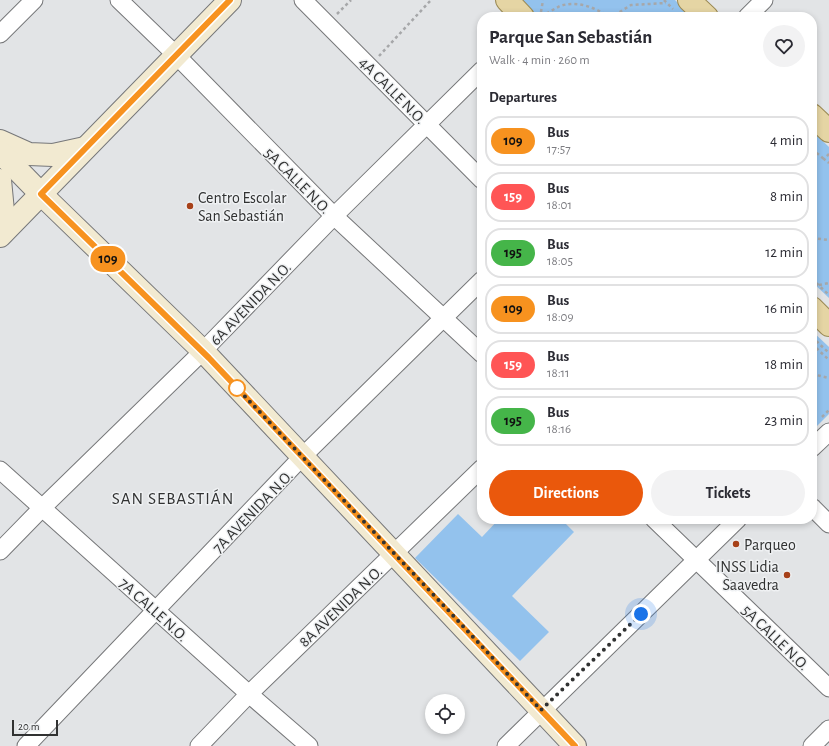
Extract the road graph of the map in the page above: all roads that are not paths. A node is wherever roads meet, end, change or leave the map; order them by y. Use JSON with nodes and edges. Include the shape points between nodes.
{"nodes":[{"id":1,"x":34,"y":0,"type":"edge"},
{"id":2,"x":119,"y":0,"type":"edge"},
{"id":3,"x":230,"y":0,"type":"edge"},
{"id":4,"x":303,"y":0,"type":"edge"},
{"id":5,"x":507,"y":0,"type":"edge"},
{"id":6,"x":689,"y":0,"type":"edge"},
{"id":7,"x":764,"y":0,"type":"edge"},
{"id":8,"x":518,"y":12,"type":"edge"},
{"id":9,"x":702,"y":12,"type":"edge"},
{"id":10,"x":752,"y":12,"type":"edge"},
{"id":11,"x":0,"y":34,"type":"edge"},
{"id":12,"x":176,"y":55,"type":"junction"},
{"id":13,"x":477,"y":75,"type":"edge"},
{"id":14,"x":426,"y":124,"type":"junction"},
{"id":15,"x":0,"y":141,"type":"edge"},
{"id":16,"x":85,"y":148,"type":"junction"},
{"id":17,"x":0,"y":152,"type":"edge"},
{"id":18,"x":477,"y":175,"type":"edge"},
{"id":19,"x":0,"y":180,"type":"edge"},
{"id":20,"x":41,"y":194,"type":"junction"},
{"id":21,"x":334,"y":216,"type":"junction"},
{"id":22,"x":0,"y":219,"type":"edge"},
{"id":23,"x":0,"y":236,"type":"edge"},
{"id":24,"x":477,"y":285,"type":"edge"},
{"id":25,"x":817,"y":313,"type":"edge"},
{"id":26,"x":444,"y":319,"type":"junction"},
{"id":27,"x":829,"y":325,"type":"edge"},
{"id":28,"x":477,"y":349,"type":"edge"},
{"id":29,"x":202,"y":351,"type":"junction"},
{"id":30,"x":829,"y":432,"type":"edge"},
{"id":31,"x":817,"y":443,"type":"edge"},
{"id":32,"x":302,"y":457,"type":"junction"},
{"id":33,"x":0,"y":470,"type":"edge"},
{"id":34,"x":477,"y":473,"type":"edge"},
{"id":35,"x":42,"y":508,"type":"junction"},
{"id":36,"x":817,"y":512,"type":"edge"},
{"id":37,"x":659,"y":524,"type":"edge"},
{"id":38,"x":733,"y":524,"type":"edge"},
{"id":39,"x":829,"y":524,"type":"edge"},
{"id":40,"x":0,"y":552,"type":"edge"},
{"id":41,"x":394,"y":554,"type":"junction"},
{"id":42,"x":696,"y":560,"type":"junction"},
{"id":43,"x":156,"y":611,"type":"junction"},
{"id":44,"x":829,"y":688,"type":"edge"},
{"id":45,"x":249,"y":694,"type":"junction"},
{"id":46,"x":541,"y":710,"type":"junction"},
{"id":47,"x":829,"y":729,"type":"edge"},
{"id":48,"x":26,"y":746,"type":"edge"},
{"id":49,"x":199,"y":746,"type":"edge"},
{"id":50,"x":309,"y":746,"type":"edge"},
{"id":51,"x":506,"y":746,"type":"edge"},
{"id":52,"x":575,"y":746,"type":"edge"},
{"id":53,"x":812,"y":746,"type":"edge"}],
"edges":[{"from":1,"to":11,"type":"street"},
{"from":2,"to":12,"type":"street","name":"5A CALLE N.O."},
{"from":3,"to":12,"type":"street"},
{"from":4,"to":14,"type":"street","name":"4A CALLE N.O."},
{"from":5,"to":8,"type":"main road"},
{"from":6,"to":9,"type":"main road"},
{"from":7,"to":10,"type":"street"},
{"from":12,"to":16,"type":"street"},
{"from":12,"to":21,"type":"street","name":"5A CALLE N.O."},
{"from":13,"to":14,"type":"street","name":"6A AVENIDA N.O."},
{"from":14,"to":18,"type":"street","name":"4A CALLE N.O."},
{"from":14,"to":21,"type":"street","name":"6A AVENIDA N.O."},
{"from":15,"to":16,"type":"street","via":[[29,154],[53,155]]},
{"from":16,"to":20,"type":"street"},
{"from":17,"to":20,"type":"street"},
{"from":19,"to":22,"type":"street","via":[[3,211]]},
{"from":20,"to":23,"type":"street"},
{"from":20,"to":29,"type":"street"},
{"from":21,"to":26,"type":"street","name":"5A CALLE N.O."},
{"from":21,"to":29,"type":"street","name":"6A AVENIDA N.O."},
{"from":24,"to":26,"type":"street","name":"7A AVENIDA N.O."},
{"from":25,"to":27,"type":"main road"},
{"from":26,"to":28,"type":"street","name":"5A CALLE N.O."},
{"from":26,"to":32,"type":"street","name":"7A AVENIDA N.O."},
{"from":29,"to":32,"type":"street"},
{"from":29,"to":35,"type":"street","name":"6A AVENIDA N.O."},
{"from":30,"to":31,"type":"street"},
{"from":32,"to":41,"type":"street"},
{"from":32,"to":43,"type":"street","name":"7A AVENIDA N.O."},
{"from":33,"to":35,"type":"street","name":"7A CALLE N.O."},
{"from":34,"to":41,"type":"street","name":"8A AVENIDA N.O."},
{"from":35,"to":40,"type":"street","name":"6A AVENIDA N.O."},
{"from":35,"to":43,"type":"street","name":"7A CALLE N.O."},
{"from":36,"to":39,"type":"street"},
{"from":37,"to":42,"type":"street","name":"5A CALLE N.O."},
{"from":38,"to":42,"type":"street"},
{"from":41,"to":45,"type":"street","name":"8A AVENIDA N.O."},
{"from":41,"to":46,"type":"street"},
{"from":42,"to":44,"type":"street","name":"5A CALLE N.O."},
{"from":42,"to":46,"type":"street"},
{"from":43,"to":45,"type":"street","name":"7A CALLE N.O."},
{"from":43,"to":48,"type":"street","name":"7A AVENIDA N.O."},
{"from":45,"to":49,"type":"street","name":"8A AVENIDA N.O."},
{"from":45,"to":50,"type":"street","name":"7A CALLE N.O."},
{"from":46,"to":51,"type":"street"},
{"from":46,"to":52,"type":"street"},
{"from":47,"to":53,"type":"street"}]}
